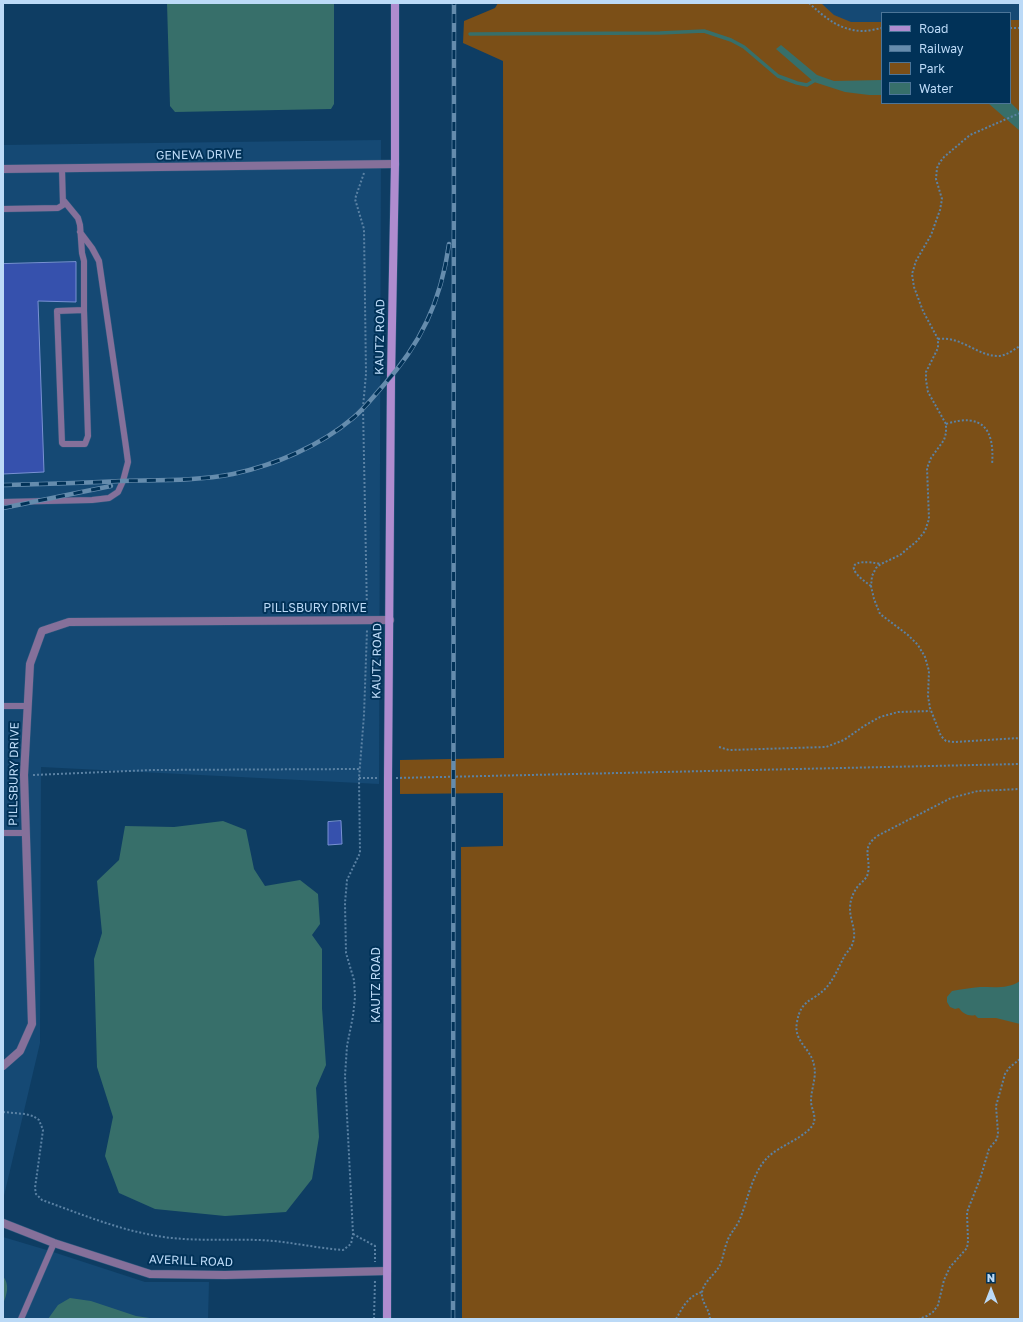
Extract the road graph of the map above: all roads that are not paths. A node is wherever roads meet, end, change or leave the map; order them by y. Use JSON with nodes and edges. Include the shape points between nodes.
{"nodes":[{"id":1,"x":395,"y":3,"type":"edge"},
{"id":2,"x":395,"y":164,"type":"junction"},
{"id":3,"x":62,"y":168,"type":"junction"},
{"id":4,"x":3,"y":169,"type":"edge"},
{"id":5,"x":64,"y":201,"type":"junction"},
{"id":6,"x":3,"y":209,"type":"edge"},
{"id":7,"x":80,"y":232,"type":"junction"},
{"id":8,"x":84,"y":310,"type":"junction"},
{"id":9,"x":3,"y":502,"type":"edge"},
{"id":10,"x":390,"y":620,"type":"junction"},
{"id":11,"x":3,"y":706,"type":"edge"},
{"id":12,"x":27,"y":706,"type":"junction"},
{"id":13,"x":3,"y":833,"type":"edge"},
{"id":14,"x":26,"y":833,"type":"junction"},
{"id":15,"x":3,"y":1066,"type":"edge"},
{"id":16,"x":3,"y":1223,"type":"edge"},
{"id":17,"x":54,"y":1243,"type":"junction"},
{"id":18,"x":387,"y":1271,"type":"junction"},
{"id":19,"x":21,"y":1319,"type":"edge"},
{"id":20,"x":387,"y":1319,"type":"edge"}],
"edges":[{"from":1,"to":2,"type":"street","name":"KAUTZ ROAD"},
{"from":2,"to":3,"type":"street","name":"GENEVA DRIVE"},
{"from":2,"to":10,"type":"street","name":"KAUTZ ROAD"},
{"from":3,"to":4,"type":"street","name":"GENEVA DRIVE"},
{"from":3,"to":5,"type":"lane"},
{"from":5,"to":6,"type":"lane","via":[[58,208]]},
{"from":5,"to":7,"type":"lane","via":[[78,218]]},
{"from":7,"to":8,"type":"lane","via":[[84,261]]},
{"from":7,"to":9,"type":"lane","via":[[99,261],[128,462],[126,471],[118,492],[109,498]]},
{"from":8,"to":8,"type":"lane","via":[[57,311],[63,444],[85,444],[88,436]]},
{"from":10,"to":12,"type":"street","name":"PILLSBURY DRIVE","via":[[69,622],[42,631],[30,664]]},
{"from":10,"to":18,"type":"street","name":"KAUTZ ROAD"},
{"from":11,"to":12,"type":"lane"},
{"from":12,"to":14,"type":"street","name":"PILLSBURY DRIVE","via":[[24,775]]},
{"from":13,"to":14,"type":"lane"},
{"from":14,"to":15,"type":"street","name":"PILLSBURY DRIVE","via":[[32,1024],[20,1051]]},
{"from":16,"to":17,"type":"street","name":"AVERILL ROAD"},
{"from":17,"to":18,"type":"street","name":"AVERILL ROAD","via":[[150,1274]]},
{"from":17,"to":19,"type":"lane"},
{"from":18,"to":20,"type":"street","name":"KAUTZ ROAD"}]}
